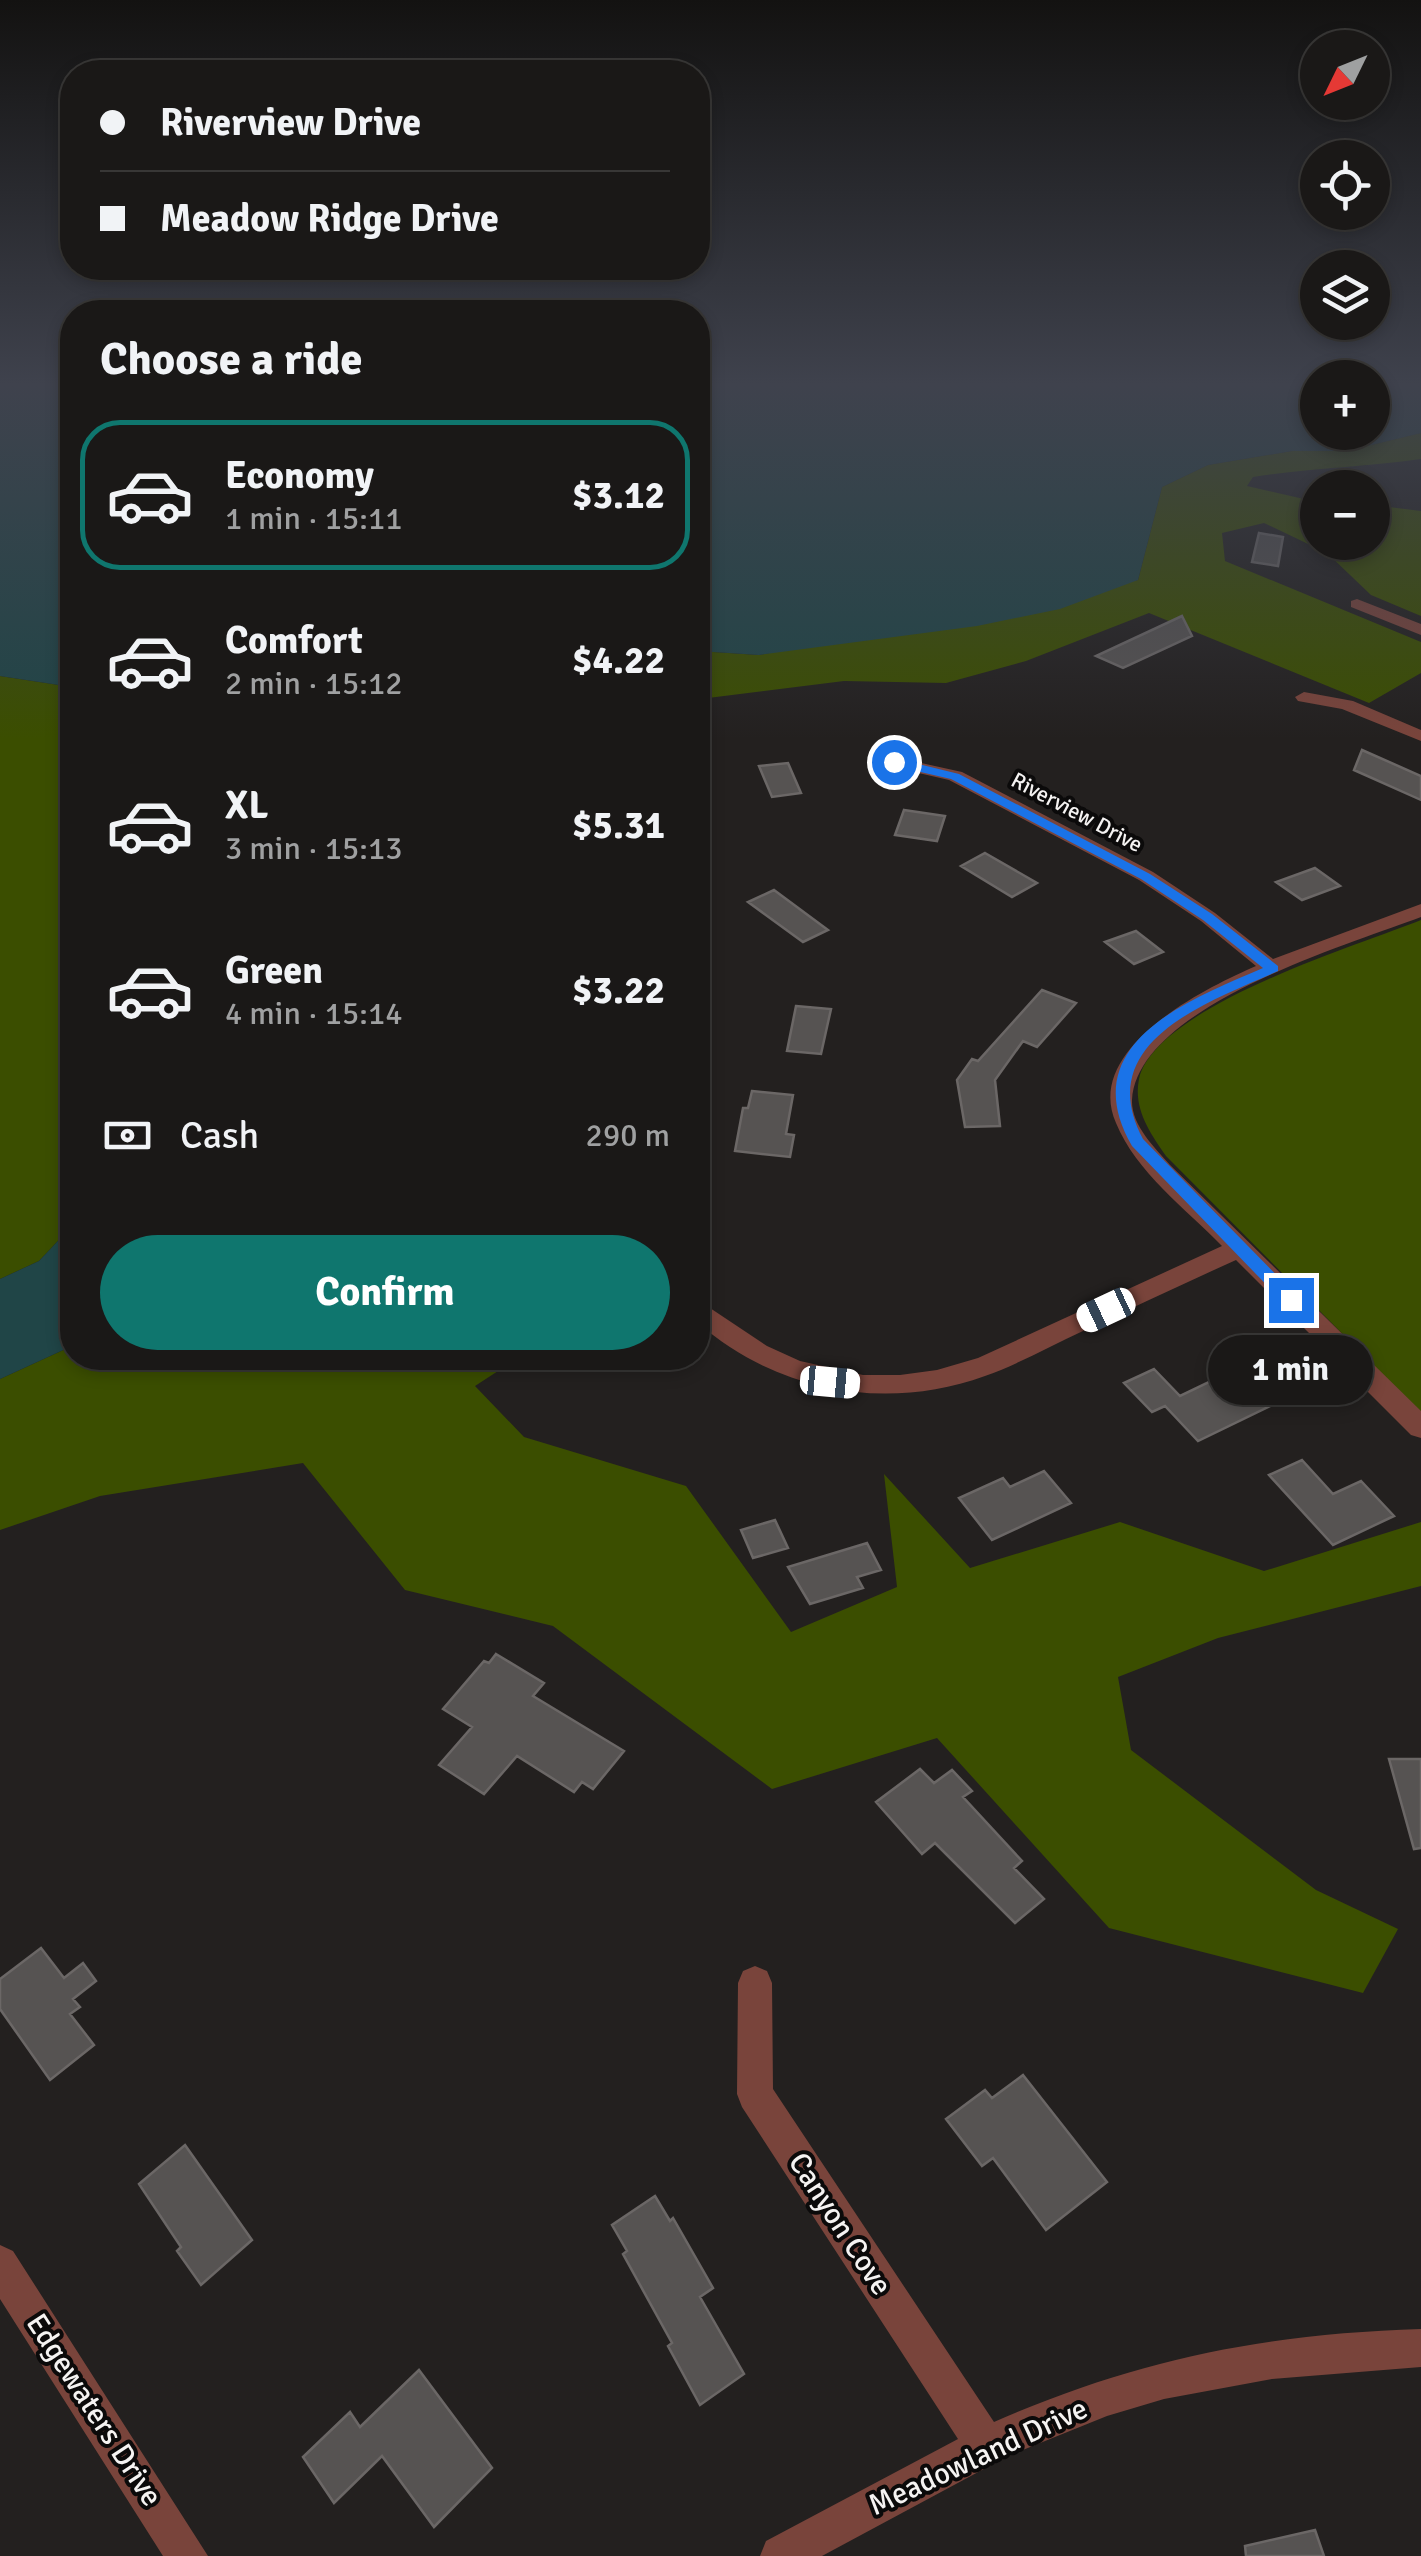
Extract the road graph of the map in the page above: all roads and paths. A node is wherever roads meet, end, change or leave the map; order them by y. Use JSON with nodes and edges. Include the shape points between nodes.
{"nodes":[{"id":1,"x":1357,"y":604,"type":"dead end"},
{"id":2,"x":1421,"y":630,"type":"edge"},
{"id":3,"x":1304,"y":697,"type":"dead end"},
{"id":4,"x":1421,"y":736,"type":"edge"},
{"id":5,"x":894,"y":762,"type":"dead end"},
{"id":6,"x":1421,"y":910,"type":"edge"},
{"id":7,"x":1273,"y":968,"type":"junction"},
{"id":8,"x":1239,"y":1248,"type":"junction"},
{"id":9,"x":710,"y":1321,"type":"edge"},
{"id":10,"x":1421,"y":1428,"type":"edge"},
{"id":11,"x":755,"y":1983,"type":"dead end"},
{"id":12,"x":0,"y":2264,"type":"edge"},
{"id":13,"x":1421,"y":2348,"type":"edge"},
{"id":14,"x":986,"y":2446,"type":"junction"},
{"id":15,"x":187,"y":2556,"type":"edge"},
{"id":16,"x":780,"y":2556,"type":"edge"}],
"edges":[{"from":1,"to":2,"type":"street"},
{"from":3,"to":4,"type":"street","via":[[1347,705]]},
{"from":5,"to":7,"type":"street","name":"Riverview Drive","via":[[955,776],[1146,876]]},
{"from":6,"to":7,"type":"street"},
{"from":7,"to":8,"type":"street","via":[[1165,1023],[1138,1048],[1121,1098],[1138,1142]]},
{"from":8,"to":9,"type":"street","via":[[972,1371],[914,1382],[830,1382],[773,1363]]},
{"from":8,"to":10,"type":"street"},
{"from":11,"to":14,"type":"street","name":"Canyon Cove","via":[[755,2094]]},
{"from":12,"to":15,"type":"street","name":"Edgewaters Drive"},
{"from":13,"to":14,"type":"street","name":"Meadowland Drive","via":[[1220,2367],[1110,2397]]},
{"from":14,"to":16,"type":"street","name":"Meadowland Drive"}]}
